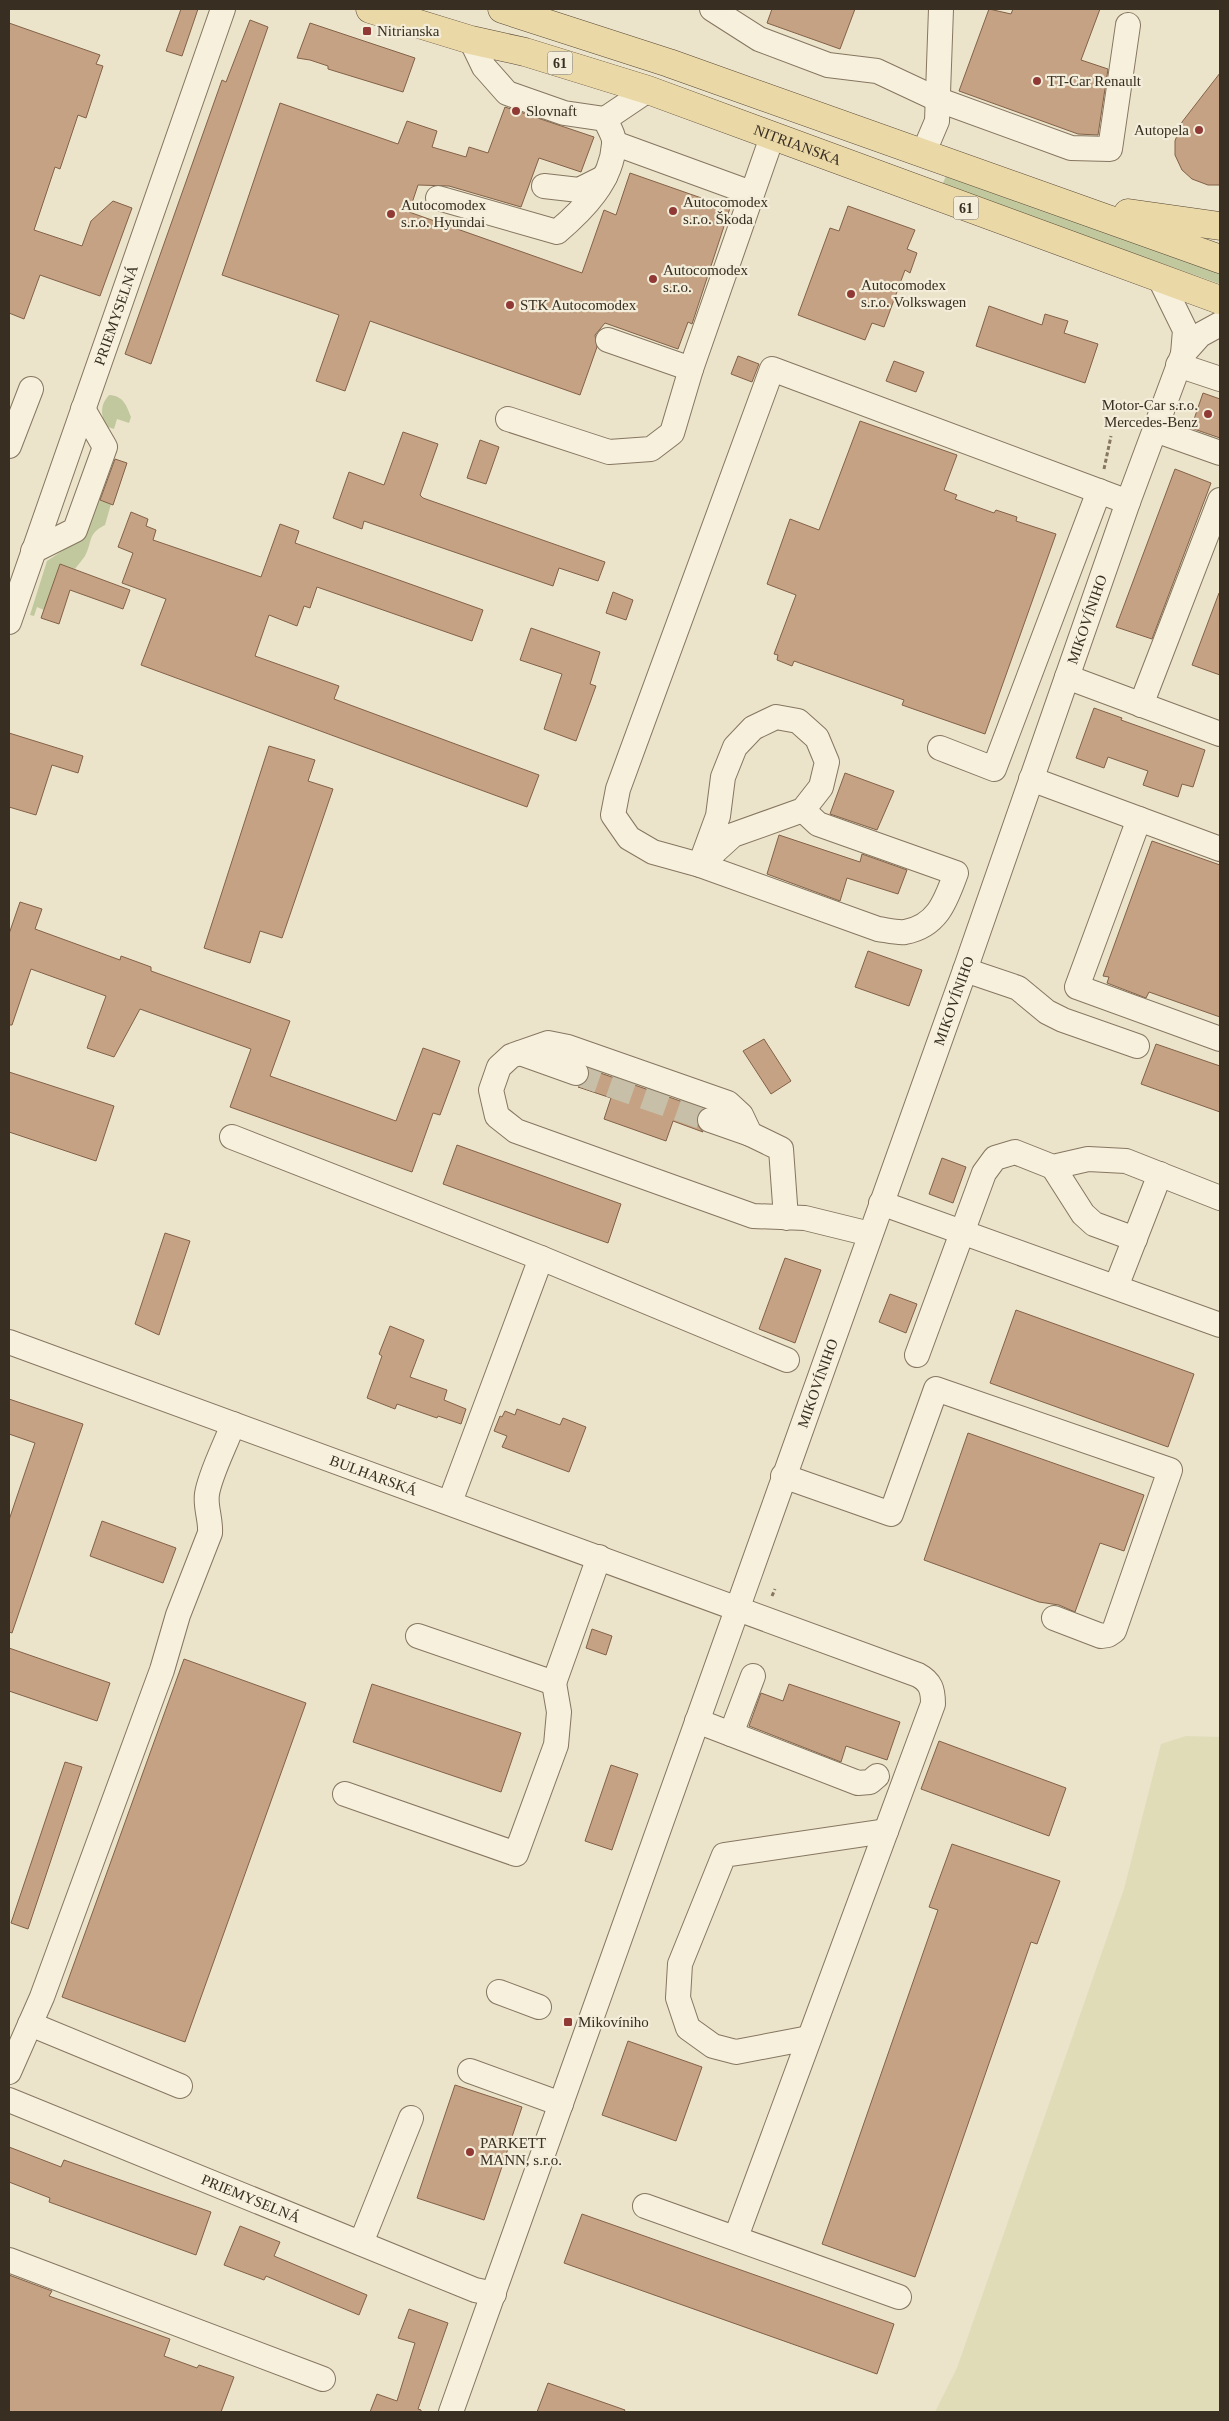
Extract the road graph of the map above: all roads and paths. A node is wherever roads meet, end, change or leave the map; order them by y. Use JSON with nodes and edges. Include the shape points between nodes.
{"nodes":[{"id":1,"x":223,"y":9,"type":"edge"},
{"id":2,"x":370,"y":9,"type":"edge"},
{"id":3,"x":502,"y":9,"type":"edge"},
{"id":4,"x":712,"y":9,"type":"edge"},
{"id":5,"x":942,"y":9,"type":"edge"},
{"id":6,"x":1128,"y":25,"type":"dead end"},
{"id":7,"x":471,"y":40,"type":"junction"},
{"id":8,"x":648,"y":90,"type":"junction"},
{"id":9,"x":939,"y":100,"type":"junction"},
{"id":10,"x":606,"y":119,"type":"junction"},
{"id":11,"x":772,"y":137,"type":"junction"},
{"id":12,"x":614,"y":143,"type":"junction"},
{"id":13,"x":923,"y":154,"type":"junction"},
{"id":14,"x":605,"y":177,"type":"junction"},
{"id":15,"x":544,"y":186,"type":"dead end"},
{"id":16,"x":751,"y":193,"type":"junction"},
{"id":17,"x":438,"y":198,"type":"dead end"},
{"id":18,"x":1062,"y":203,"type":"junction"},
{"id":19,"x":1220,"y":226,"type":"edge"},
{"id":20,"x":1220,"y":260,"type":"edge"},
{"id":21,"x":1160,"y":279,"type":"junction"},
{"id":22,"x":1220,"y":300,"type":"edge"},
{"id":23,"x":1220,"y":324,"type":"edge"},
{"id":24,"x":608,"y":340,"type":"dead end"},
{"id":25,"x":1180,"y":359,"type":"junction"},
{"id":26,"x":691,"y":369,"type":"junction"},
{"id":27,"x":1220,"y":379,"type":"edge"},
{"id":28,"x":31,"y":388,"type":"dead end"},
{"id":29,"x":83,"y":409,"type":"junction"},
{"id":30,"x":508,"y":419,"type":"dead end"},
{"id":31,"x":1155,"y":430,"type":"junction"},
{"id":32,"x":1111,"y":436,"type":"dead end"},
{"id":33,"x":9,"y":446,"type":"edge"},
{"id":34,"x":1220,"y":453,"type":"edge"},
{"id":35,"x":1099,"y":491,"type":"junction"},
{"id":36,"x":1220,"y":500,"type":"edge"},
{"id":37,"x":1128,"y":502,"type":"junction"},
{"id":38,"x":33,"y":551,"type":"junction"},
{"id":39,"x":9,"y":622,"type":"edge"},
{"id":40,"x":1067,"y":677,"type":"junction"},
{"id":41,"x":1141,"y":704,"type":"junction"},
{"id":42,"x":1220,"y":734,"type":"edge"},
{"id":43,"x":940,"y":748,"type":"dead end"},
{"id":44,"x":1031,"y":779,"type":"junction"},
{"id":45,"x":803,"y":810,"type":"junction"},
{"id":46,"x":1139,"y":819,"type":"junction"},
{"id":47,"x":1220,"y":848,"type":"edge"},
{"id":48,"x":700,"y":865,"type":"junction"},
{"id":49,"x":965,"y":970,"type":"junction"},
{"id":50,"x":1220,"y":1039,"type":"edge"},
{"id":51,"x":1137,"y":1046,"type":"dead end"},
{"id":52,"x":520,"y":1053,"type":"junction"},
{"id":53,"x":576,"y":1073,"type":"tunnel mouth"},
{"id":54,"x":710,"y":1120,"type":"tunnel mouth"},
{"id":55,"x":750,"y":1134,"type":"junction"},
{"id":56,"x":232,"y":1137,"type":"dead end"},
{"id":57,"x":1052,"y":1167,"type":"junction"},
{"id":58,"x":1160,"y":1174,"type":"junction"},
{"id":59,"x":1220,"y":1198,"type":"edge"},
{"id":60,"x":880,"y":1203,"type":"junction"},
{"id":61,"x":786,"y":1218,"type":"junction"},
{"id":62,"x":963,"y":1231,"type":"junction"},
{"id":63,"x":870,"y":1234,"type":"junction"},
{"id":64,"x":1135,"y":1240,"type":"junction"},
{"id":65,"x":541,"y":1258,"type":"junction"},
{"id":66,"x":1116,"y":1287,"type":"junction"},
{"id":67,"x":1220,"y":1325,"type":"edge"},
{"id":68,"x":9,"y":1342,"type":"edge"},
{"id":69,"x":917,"y":1354,"type":"dead end"},
{"id":70,"x":787,"y":1360,"type":"dead end"},
{"id":71,"x":233,"y":1424,"type":"junction"},
{"id":72,"x":783,"y":1476,"type":"junction"},
{"id":73,"x":450,"y":1502,"type":"junction"},
{"id":74,"x":599,"y":1557,"type":"junction"},
{"id":75,"x":775,"y":1589,"type":"dead end"},
{"id":76,"x":772,"y":1596,"type":"dead end"},
{"id":77,"x":737,"y":1607,"type":"junction"},
{"id":78,"x":1054,"y":1618,"type":"dead end"},
{"id":79,"x":418,"y":1636,"type":"dead end"},
{"id":80,"x":753,"y":1676,"type":"dead end"},
{"id":81,"x":554,"y":1683,"type":"junction"},
{"id":82,"x":697,"y":1721,"type":"junction"},
{"id":83,"x":732,"y":1734,"type":"junction"},
{"id":84,"x":877,"y":1776,"type":"dead end"},
{"id":85,"x":345,"y":1794,"type":"dead end"},
{"id":86,"x":886,"y":1831,"type":"junction"},
{"id":87,"x":498,"y":1992,"type":"dead end"},
{"id":88,"x":539,"y":2007,"type":"dead end"},
{"id":89,"x":30,"y":2024,"type":"junction"},
{"id":90,"x":809,"y":2038,"type":"junction"},
{"id":91,"x":470,"y":2071,"type":"dead end"},
{"id":92,"x":9,"y":2072,"type":"edge"},
{"id":93,"x":180,"y":2086,"type":"dead end"},
{"id":94,"x":9,"y":2100,"type":"edge"},
{"id":95,"x":561,"y":2104,"type":"junction"},
{"id":96,"x":411,"y":2118,"type":"dead end"},
{"id":97,"x":645,"y":2206,"type":"dead end"},
{"id":98,"x":736,"y":2237,"type":"junction"},
{"id":99,"x":360,"y":2243,"type":"junction"},
{"id":100,"x":9,"y":2260,"type":"edge"},
{"id":101,"x":494,"y":2294,"type":"junction"},
{"id":102,"x":899,"y":2297,"type":"dead end"},
{"id":103,"x":324,"y":2379,"type":"dead end"},
{"id":104,"x":451,"y":2412,"type":"edge"}],
"edges":[{"from":1,"to":29,"type":"street","name":"PRIEMYSELNÁ"},
{"from":2,"to":7,"type":"main road","name":"NITRIANSKA","number":"61"},
{"from":3,"to":13,"type":"main road","number":"61","via":[[669,63]]},
{"from":4,"to":9,"type":"street","via":[[759,39],[828,65],[877,71]]},
{"from":5,"to":9,"type":"street"},
{"from":6,"to":9,"type":"street","via":[[1110,149],[1071,148]]},
{"from":7,"to":8,"type":"main road","name":"NITRIANSKA","number":"61","via":[[525,52]]},
{"from":7,"to":10,"type":"street","via":[[484,67],[507,93],[564,113]]},
{"from":8,"to":10,"type":"street"},
{"from":8,"to":11,"type":"main road","name":"NITRIANSKA","number":"61"},
{"from":9,"to":13,"type":"street","via":[[937,122]]},
{"from":10,"to":12,"type":"street"},
{"from":11,"to":16,"type":"street"},
{"from":11,"to":21,"type":"main road","name":"NITRIANSKA","number":"61"},
{"from":12,"to":14,"type":"street"},
{"from":12,"to":16,"type":"street"},
{"from":13,"to":18,"type":"main road","number":"61"},
{"from":14,"to":15,"type":"street","via":[[579,190]]},
{"from":14,"to":17,"type":"street","via":[[583,210],[557,232]]},
{"from":16,"to":26,"type":"street"},
{"from":18,"to":19,"type":"main road"},
{"from":18,"to":20,"type":"main road","number":"61"},
{"from":21,"to":22,"type":"main road","name":"NITRIANSKA","number":"61"},
{"from":21,"to":25,"type":"street","via":[[1186,330]]},
{"from":23,"to":25,"type":"street","via":[[1200,335]]},
{"from":24,"to":26,"type":"street"},
{"from":25,"to":27,"type":"street"},
{"from":25,"to":31,"type":"street","name":"MIKOVÍNIHO"},
{"from":26,"to":30,"type":"street","via":[[672,433],[651,449],[609,452]]},
{"from":28,"to":33,"type":"street"},
{"from":29,"to":38,"type":"street","name":"PRIEMYSELNÁ"},
{"from":29,"to":38,"type":"street","via":[[105,447],[75,530]]},
{"from":31,"to":34,"type":"street"},
{"from":31,"to":37,"type":"street","name":"MIKOVÍNIHO"},
{"from":32,"to":35,"type":"path"},
{"from":35,"to":37,"type":"street"},
{"from":35,"to":43,"type":"street","via":[[994,769]]},
{"from":35,"to":48,"type":"street","via":[[772,369],[618,789],[613,815],[628,838],[645,848]]},
{"from":36,"to":41,"type":"street"},
{"from":37,"to":40,"type":"street","name":"MIKOVÍNIHO"},
{"from":38,"to":39,"type":"street","name":"PRIEMYSELNÁ"},
{"from":40,"to":41,"type":"street"},
{"from":40,"to":44,"type":"street","name":"MIKOVÍNIHO"},
{"from":41,"to":42,"type":"street"},
{"from":44,"to":46,"type":"street"},
{"from":44,"to":49,"type":"street","name":"MIKOVÍNIHO"},
{"from":45,"to":48,"type":"street","via":[[733,835]]},
{"from":45,"to":48,"type":"street","via":[[821,787],[827,762],[817,738],[798,721],[776,717],[754,728],[735,747],[723,777],[718,816]]},
{"from":45,"to":48,"type":"street","via":[[818,824],[956,873],[943,906],[925,925],[904,932],[878,929]]},
{"from":46,"to":47,"type":"street"},
{"from":46,"to":50,"type":"street","via":[[1077,987]]},
{"from":49,"to":51,"type":"street","via":[[1018,988],[1047,1012],[1063,1020]]},
{"from":49,"to":60,"type":"street","name":"MIKOVÍNIHO"},
{"from":52,"to":53,"type":"street"},
{"from":52,"to":55,"type":"street","via":[[548,1043],[568,1047],[728,1103],[741,1115]]},
{"from":52,"to":61,"type":"street","via":[[499,1067],[491,1090],[497,1116],[516,1131],[753,1216]]},
{"from":54,"to":55,"type":"street"},
{"from":55,"to":61,"type":"street","via":[[782,1149]]},
{"from":56,"to":65,"type":"street"},
{"from":57,"to":58,"type":"street","via":[[1088,1159],[1126,1161]]},
{"from":57,"to":62,"type":"street","via":[[1015,1152],[995,1158],[984,1173]]},
{"from":57,"to":64,"type":"street","via":[[1083,1214],[1094,1224]]},
{"from":58,"to":59,"type":"street"},
{"from":58,"to":64,"type":"street"},
{"from":60,"to":62,"type":"street"},
{"from":60,"to":63,"type":"street","name":"MIKOVÍNIHO"},
{"from":61,"to":63,"type":"street","via":[[805,1218]]},
{"from":62,"to":66,"type":"street"},
{"from":62,"to":69,"type":"street"},
{"from":63,"to":72,"type":"street","name":"MIKOVÍNIHO"},
{"from":64,"to":66,"type":"street"},
{"from":65,"to":70,"type":"street"},
{"from":65,"to":73,"type":"street"},
{"from":66,"to":67,"type":"street"},
{"from":68,"to":71,"type":"street","name":"BULHARSKÁ"},
{"from":71,"to":73,"type":"street","name":"BULHARSKÁ"},
{"from":71,"to":89,"type":"street","via":[[208,1492],[206,1505],[211,1519],[210,1533]]},
{"from":72,"to":77,"type":"street","name":"MIKOVÍNIHO"},
{"from":72,"to":78,"type":"street","via":[[891,1514],[936,1389],[1170,1470],[1114,1631],[1101,1636]]},
{"from":73,"to":74,"type":"street","name":"BULHARSKÁ"},
{"from":74,"to":77,"type":"street","name":"BULHARSKÁ"},
{"from":74,"to":81,"type":"street"},
{"from":75,"to":76,"type":"path"},
{"from":77,"to":82,"type":"street","name":"MIKOVÍNIHO"},
{"from":77,"to":86,"type":"street","name":"BULHARSKÁ","via":[[928,1680],[933,1704]]},
{"from":79,"to":81,"type":"street"},
{"from":80,"to":83,"type":"street"},
{"from":81,"to":85,"type":"street","via":[[559,1712],[556,1745],[516,1854]]},
{"from":82,"to":83,"type":"street"},
{"from":82,"to":95,"type":"street","name":"MIKOVÍNIHO"},
{"from":83,"to":84,"type":"street","via":[[858,1783],[870,1782]]},
{"from":86,"to":90,"type":"street"},
{"from":86,"to":90,"type":"street","via":[[724,1855],[680,1964],[678,1998],[688,2028],[713,2046],[736,2052]]},
{"from":87,"to":88,"type":"street"},
{"from":89,"to":92,"type":"street"},
{"from":89,"to":93,"type":"street"},
{"from":90,"to":98,"type":"street"},
{"from":91,"to":95,"type":"street"},
{"from":94,"to":99,"type":"street","name":"PRIEMYSELNÁ"},
{"from":95,"to":101,"type":"street","name":"MIKOVÍNIHO"},
{"from":96,"to":99,"type":"street"},
{"from":97,"to":98,"type":"street"},
{"from":98,"to":102,"type":"street"},
{"from":99,"to":101,"type":"street","name":"PRIEMYSELNÁ","via":[[475,2290]]},
{"from":100,"to":103,"type":"street"},
{"from":101,"to":104,"type":"street","name":"MIKOVÍNIHO"}]}
